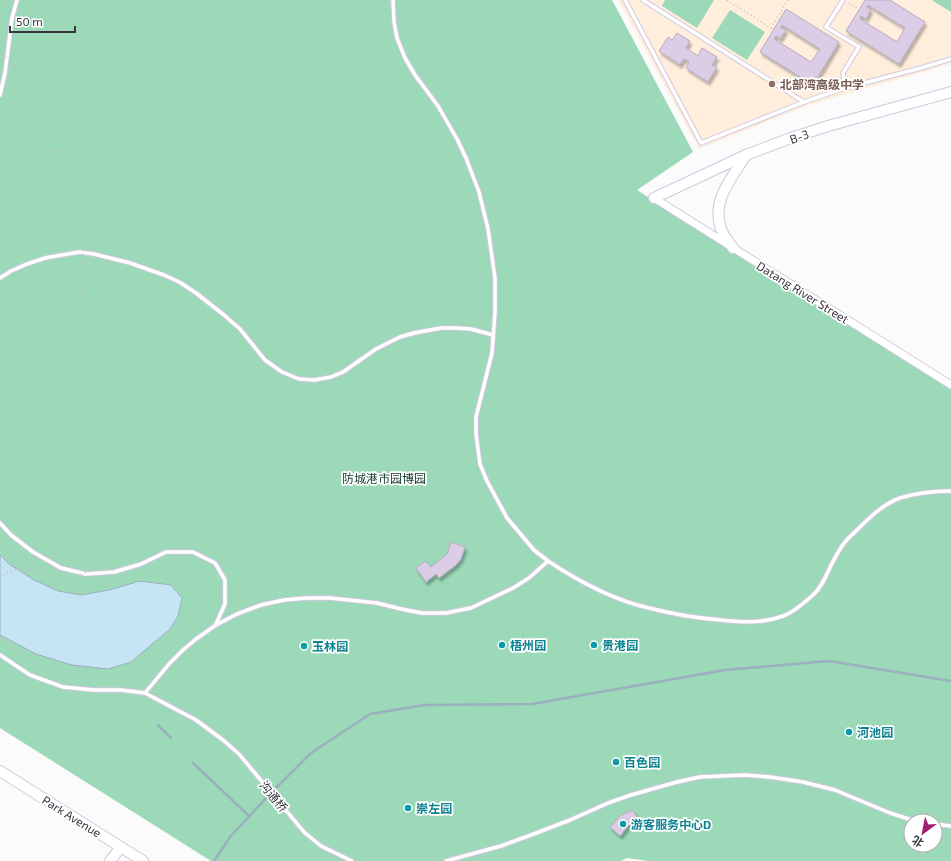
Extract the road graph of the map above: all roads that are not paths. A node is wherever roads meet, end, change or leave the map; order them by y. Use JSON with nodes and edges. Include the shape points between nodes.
{"nodes":[{"id":1,"x":17,"y":0,"type":"edge"},
{"id":2,"x":393,"y":0,"type":"edge"},
{"id":3,"x":625,"y":0,"type":"edge"},
{"id":4,"x":643,"y":0,"type":"edge"},
{"id":5,"x":843,"y":0,"type":"edge"},
{"id":6,"x":951,"y":59,"type":"edge"},
{"id":7,"x":845,"y":88,"type":"junction"},
{"id":8,"x":951,"y":92,"type":"edge"},
{"id":9,"x":0,"y":94,"type":"edge"},
{"id":10,"x":804,"y":102,"type":"junction"},
{"id":11,"x":746,"y":155,"type":"junction"},
{"id":12,"x":654,"y":198,"type":"joint"},
{"id":13,"x":733,"y":248,"type":"junction"},
{"id":14,"x":0,"y":278,"type":"edge"},
{"id":15,"x":493,"y":335,"type":"junction"},
{"id":16,"x":951,"y":385,"type":"edge"},
{"id":17,"x":951,"y":491,"type":"edge"},
{"id":18,"x":0,"y":523,"type":"edge"},
{"id":19,"x":548,"y":561,"type":"junction"},
{"id":20,"x":216,"y":625,"type":"junction"},
{"id":21,"x":0,"y":655,"type":"edge"},
{"id":22,"x":145,"y":693,"type":"junction"},
{"id":23,"x":0,"y":771,"type":"edge"},
{"id":24,"x":903,"y":818,"type":"edge"},
{"id":25,"x":121,"y":847,"type":"junction"},
{"id":26,"x":110,"y":861,"type":"edge"},
{"id":27,"x":143,"y":861,"type":"edge"},
{"id":28,"x":352,"y":861,"type":"edge"},
{"id":29,"x":446,"y":861,"type":"edge"}],
"edges":[{"from":1,"to":9,"type":"lane"},
{"from":2,"to":15,"type":"lane","via":[[395,30],[405,58],[448,121],[479,192],[488,229],[495,278]]},
{"from":3,"to":10,"type":"lane","via":[[701,143]]},
{"from":4,"to":10,"type":"lane"},
{"from":5,"to":7,"type":"lane","via":[[826,27],[859,47],[843,73]]},
{"from":6,"to":7,"type":"lane"},
{"from":7,"to":10,"type":"lane"},
{"from":8,"to":11,"type":"street","name":"B-3","via":[[828,126]]},
{"from":11,"to":12,"type":"street","name":"B-3"},
{"from":11,"to":13,"type":"street","via":[[723,191],[718,210],[721,230]]},
{"from":12,"to":13,"type":"street","name":"Datang River Street"},
{"from":13,"to":16,"type":"street","name":"Datang River Street"},
{"from":14,"to":15,"type":"lane","via":[[44,258],[79,252],[130,263],[164,275],[196,293],[240,329],[265,360],[282,372],[299,379],[331,377],[343,372],[376,349],[414,333],[456,328]]},
{"from":15,"to":19,"type":"lane","via":[[492,353],[476,417],[480,464],[507,518],[534,550]]},
{"from":17,"to":19,"type":"lane","via":[[899,498],[884,507],[846,541],[814,593],[784,616],[766,621],[697,618],[626,602]]},
{"from":18,"to":20,"type":"lane","via":[[33,552],[61,568],[86,574],[114,572],[141,564],[166,552],[193,552],[215,563],[225,580],[225,604]]},
{"from":19,"to":20,"type":"lane","via":[[514,588],[471,608],[446,613],[422,613],[352,600],[306,598],[262,605]]},
{"from":20,"to":22,"type":"lane","via":[[183,650]]},
{"from":21,"to":22,"type":"lane","via":[[30,675],[64,686]]},
{"from":22,"to":28,"type":"lane","name":"沟通桥","via":[[223,740],[239,754],[304,832],[321,846]]},
{"from":23,"to":25,"type":"street","name":"Park Avenue"},
{"from":24,"to":29,"type":"lane","via":[[835,790],[803,782],[744,775],[700,777],[631,795],[532,835]]},
{"from":25,"to":26,"type":"street"},
{"from":25,"to":27,"type":"street","name":"Park Avenue"}]}
